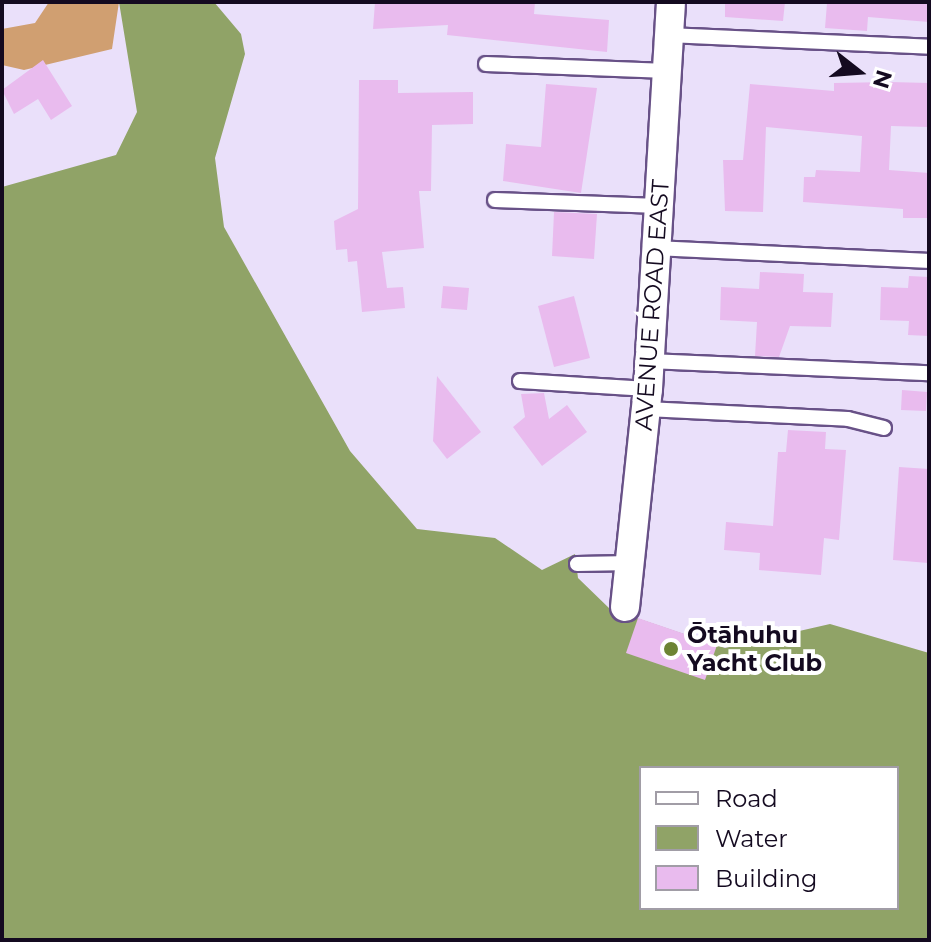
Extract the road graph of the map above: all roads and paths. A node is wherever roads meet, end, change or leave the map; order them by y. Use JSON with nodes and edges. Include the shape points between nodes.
{"nodes":[{"id":1,"x":671,"y":2,"type":"edge"},
{"id":2,"x":669,"y":35,"type":"junction"},
{"id":3,"x":929,"y":47,"type":"edge"},
{"id":4,"x":486,"y":64,"type":"dead end"},
{"id":5,"x":667,"y":71,"type":"junction"},
{"id":6,"x":495,"y":200,"type":"dead end"},
{"id":7,"x":659,"y":206,"type":"junction"},
{"id":8,"x":656,"y":248,"type":"junction"},
{"id":9,"x":929,"y":261,"type":"edge"},
{"id":10,"x":929,"y":373,"type":"edge"},
{"id":11,"x":520,"y":381,"type":"dead end"},
{"id":12,"x":648,"y":386,"type":"junction"},
{"id":13,"x":884,"y":428,"type":"dead end"},
{"id":14,"x":633,"y":563,"type":"junction"},
{"id":15,"x":577,"y":564,"type":"dead end"},
{"id":16,"x":625,"y":607,"type":"dead end"}],
"edges":[{"from":1,"to":2,"type":"street","name":"AVENUE ROAD EAST"},
{"from":2,"to":3,"type":"lane"},
{"from":2,"to":5,"type":"street","name":"AVENUE ROAD EAST"},
{"from":4,"to":5,"type":"lane"},
{"from":5,"to":7,"type":"street","name":"AVENUE ROAD EAST"},
{"from":6,"to":7,"type":"lane"},
{"from":7,"to":8,"type":"street","name":"AVENUE ROAD EAST"},
{"from":8,"to":9,"type":"lane"},
{"from":8,"to":12,"type":"street","name":"AVENUE ROAD EAST"},
{"from":10,"to":12,"type":"lane"},
{"from":11,"to":12,"type":"lane"},
{"from":12,"to":13,"type":"lane"},
{"from":12,"to":14,"type":"street","name":"AVENUE ROAD EAST"},
{"from":14,"to":15,"type":"lane"},
{"from":14,"to":16,"type":"street","name":"AVENUE ROAD EAST"}]}
